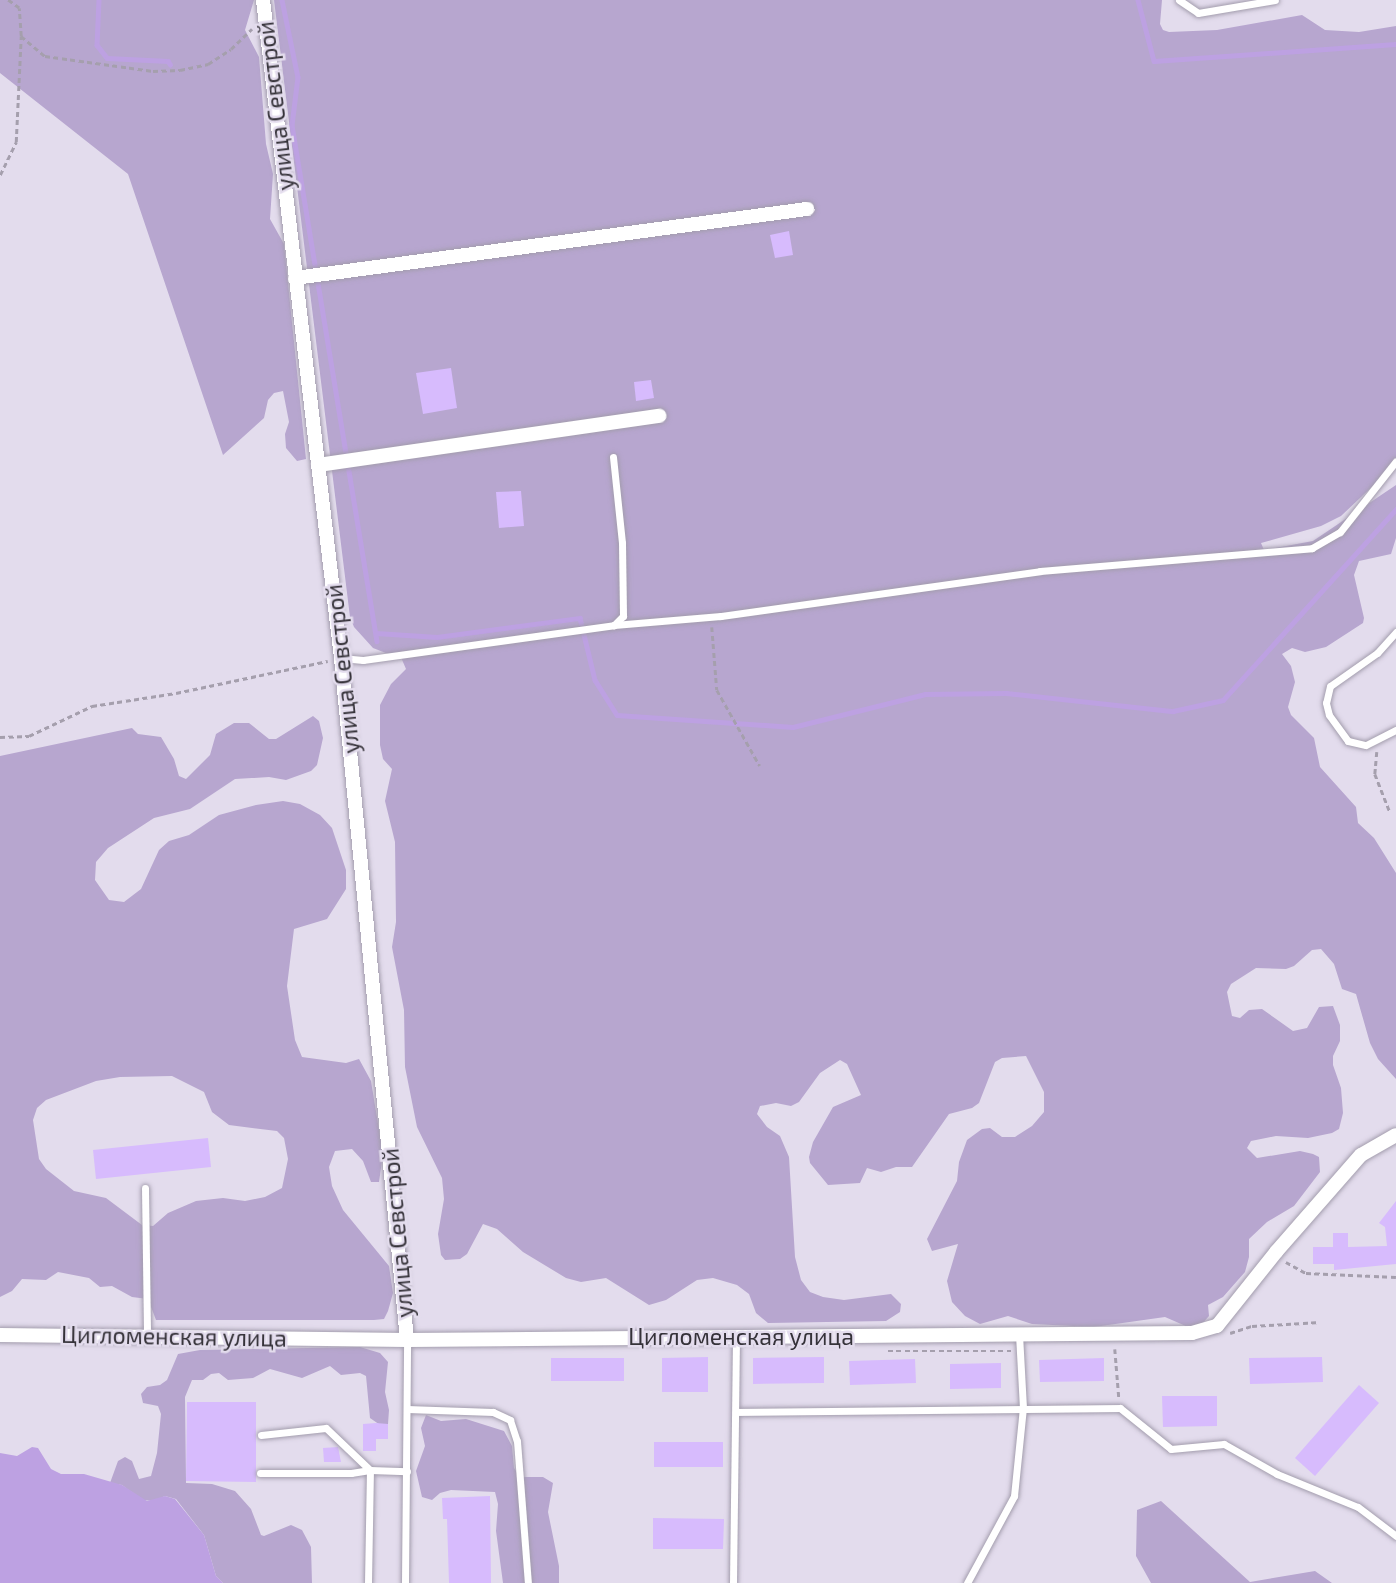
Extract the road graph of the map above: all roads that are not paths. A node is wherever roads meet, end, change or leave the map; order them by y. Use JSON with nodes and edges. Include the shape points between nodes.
{"nodes":[{"id":1,"x":263,"y":0,"type":"edge"},
{"id":2,"x":1179,"y":0,"type":"edge"},
{"id":3,"x":1275,"y":0,"type":"edge"},
{"id":4,"x":807,"y":209,"type":"dead end"},
{"id":5,"x":295,"y":278,"type":"junction"},
{"id":6,"x":659,"y":416,"type":"dead end"},
{"id":7,"x":613,"y":457,"type":"dead end"},
{"id":8,"x":1396,"y":461,"type":"edge"},
{"id":9,"x":318,"y":465,"type":"junction"},
{"id":10,"x":614,"y":625,"type":"junction"},
{"id":11,"x":1396,"y":632,"type":"edge"},
{"id":12,"x":341,"y":658,"type":"junction"},
{"id":13,"x":1396,"y":730,"type":"edge"},
{"id":14,"x":1396,"y":1135,"type":"edge"},
{"id":15,"x":145,"y":1188,"type":"dead end"},
{"id":16,"x":0,"y":1335,"type":"edge"},
{"id":17,"x":736,"y":1335,"type":"junction"},
{"id":18,"x":1019,"y":1335,"type":"junction"},
{"id":19,"x":146,"y":1336,"type":"junction"},
{"id":20,"x":407,"y":1340,"type":"junction"},
{"id":21,"x":1023,"y":1408,"type":"junction"},
{"id":22,"x":407,"y":1409,"type":"junction"},
{"id":23,"x":736,"y":1412,"type":"junction"},
{"id":24,"x":261,"y":1435,"type":"dead end"},
{"id":25,"x":370,"y":1470,"type":"junction"},
{"id":26,"x":407,"y":1471,"type":"junction"},
{"id":27,"x":260,"y":1473,"type":"dead end"},
{"id":28,"x":1396,"y":1536,"type":"edge"},
{"id":29,"x":368,"y":1583,"type":"edge"},
{"id":30,"x":405,"y":1583,"type":"edge"},
{"id":31,"x":528,"y":1583,"type":"edge"},
{"id":32,"x":733,"y":1583,"type":"edge"},
{"id":33,"x":967,"y":1583,"type":"edge"}],
"edges":[{"from":1,"to":5,"type":"street","name":"улица Севстрой"},
{"from":2,"to":3,"type":"lane","via":[[1198,13]]},
{"from":4,"to":5,"type":"street"},
{"from":5,"to":9,"type":"street","name":"улица Севстрой"},
{"from":6,"to":9,"type":"street"},
{"from":7,"to":10,"type":"lane","via":[[622,543],[623,616]]},
{"from":8,"to":10,"type":"lane","via":[[1340,532],[1312,548],[1040,571],[711,617]]},
{"from":9,"to":12,"type":"street","name":"улица Севстрой"},
{"from":10,"to":12,"type":"lane","via":[[363,660]]},
{"from":11,"to":13,"type":"lane","via":[[1377,653],[1330,686],[1326,703],[1348,741],[1366,745]]},
{"from":12,"to":20,"type":"street","name":"улица Севстрой"},
{"from":14,"to":18,"type":"street","name":"Цигломенская улица","via":[[1361,1155],[1217,1326],[1192,1333]]},
{"from":15,"to":19,"type":"lane"},
{"from":16,"to":19,"type":"street","name":"Цигломенская улица"},
{"from":17,"to":18,"type":"street","name":"Цигломенская улица"},
{"from":17,"to":20,"type":"street","name":"Цигломенская улица"},
{"from":17,"to":23,"type":"lane"},
{"from":18,"to":21,"type":"lane"},
{"from":19,"to":20,"type":"street","name":"Цигломенская улица"},
{"from":20,"to":22,"type":"lane"},
{"from":21,"to":23,"type":"lane"},
{"from":21,"to":28,"type":"lane","via":[[1120,1408],[1171,1449],[1224,1444],[1277,1474],[1358,1507]]},
{"from":21,"to":33,"type":"lane","via":[[1014,1496]]},
{"from":22,"to":26,"type":"lane"},
{"from":22,"to":31,"type":"lane","via":[[493,1412],[510,1420],[517,1441]]},
{"from":23,"to":32,"type":"lane"},
{"from":24,"to":25,"type":"lane","via":[[326,1428]]},
{"from":25,"to":26,"type":"lane"},
{"from":25,"to":27,"type":"lane"},
{"from":25,"to":29,"type":"lane"},
{"from":26,"to":30,"type":"lane"}]}
